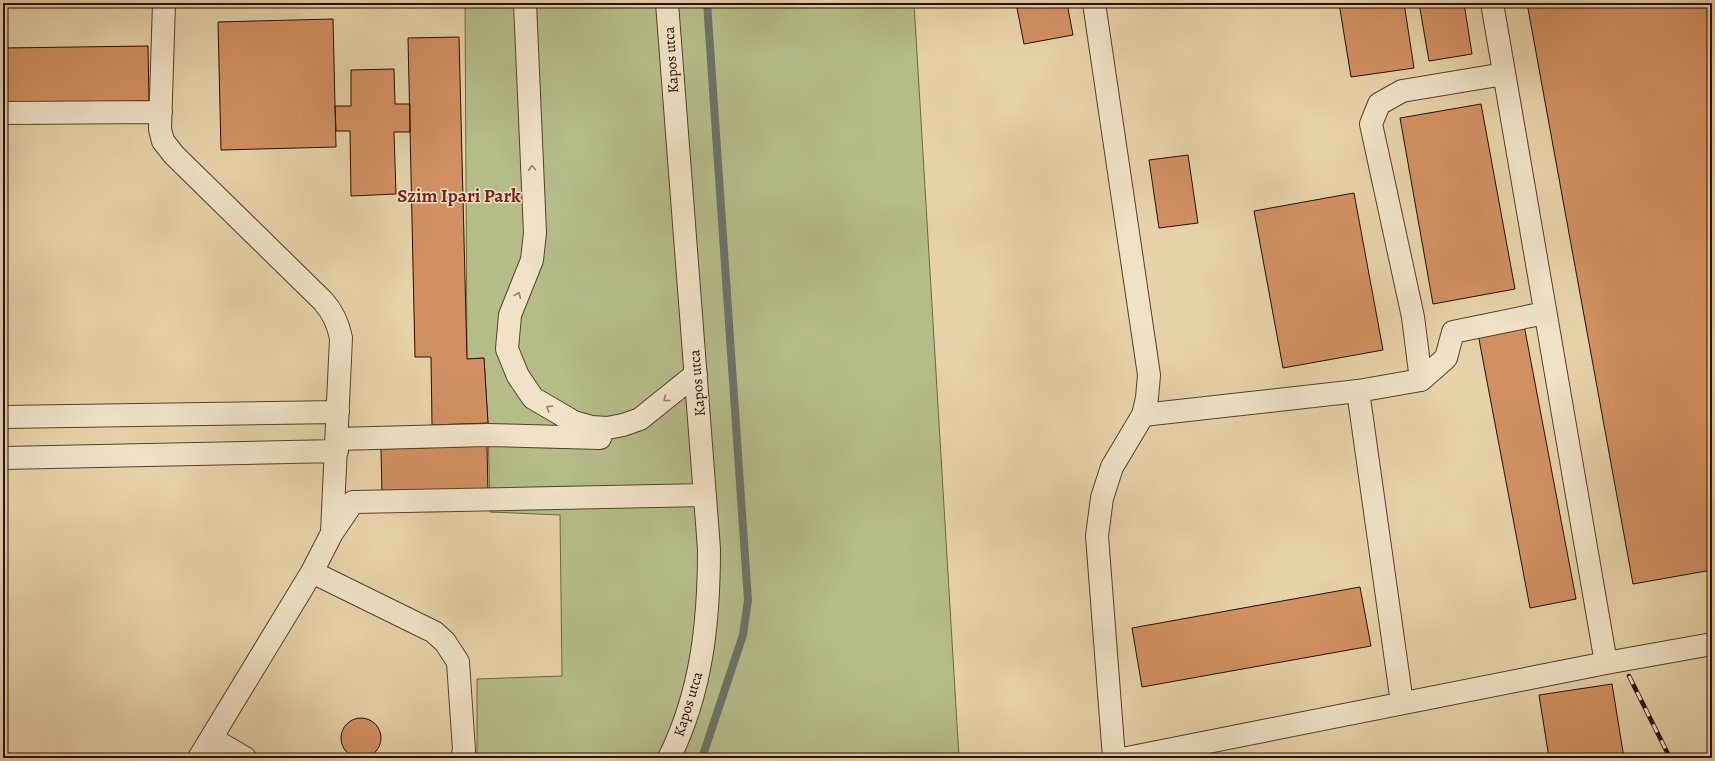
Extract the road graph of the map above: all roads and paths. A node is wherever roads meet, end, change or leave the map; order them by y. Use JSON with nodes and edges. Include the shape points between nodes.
{"nodes":[{"id":1,"x":164,"y":3,"type":"edge"},
{"id":2,"x":525,"y":3,"type":"edge"},
{"id":3,"x":667,"y":3,"type":"edge"},
{"id":4,"x":1094,"y":3,"type":"edge"},
{"id":5,"x":1492,"y":3,"type":"edge"},
{"id":6,"x":1504,"y":74,"type":"junction"},
{"id":7,"x":161,"y":112,"type":"junction"},
{"id":8,"x":3,"y":113,"type":"edge"},
{"id":9,"x":1545,"y":313,"type":"junction"},
{"id":10,"x":696,"y":374,"type":"junction"},
{"id":11,"x":1421,"y":380,"type":"junction"},
{"id":12,"x":1358,"y":391,"type":"junction"},
{"id":13,"x":338,"y":412,"type":"junction"},
{"id":14,"x":1143,"y":415,"type":"junction"},
{"id":15,"x":3,"y":417,"type":"edge"},
{"id":16,"x":640,"y":419,"type":"junction"},
{"id":17,"x":337,"y":445,"type":"junction"},
{"id":18,"x":3,"y":458,"type":"edge"},
{"id":19,"x":336,"y":478,"type":"junction"},
{"id":20,"x":705,"y":494,"type":"junction"},
{"id":21,"x":352,"y":502,"type":"junction"},
{"id":22,"x":332,"y":533,"type":"junction"},
{"id":23,"x":312,"y":572,"type":"junction"},
{"id":24,"x":1712,"y":644,"type":"edge"},
{"id":25,"x":1606,"y":663,"type":"junction"},
{"id":26,"x":1402,"y":703,"type":"junction"},
{"id":27,"x":211,"y":738,"type":"junction"},
{"id":28,"x":199,"y":758,"type":"edge"},
{"id":29,"x":245,"y":758,"type":"edge"},
{"id":30,"x":462,"y":758,"type":"edge"},
{"id":31,"x":669,"y":758,"type":"edge"},
{"id":32,"x":1114,"y":758,"type":"edge"},
{"id":33,"x":1126,"y":758,"type":"edge"}],
"edges":[{"from":1,"to":7,"type":"street"},
{"from":16,"to":2,"type":"street","one_way":true,"via":[[623,426],[607,428],[592,427],[569,420],[533,398],[518,376],[507,348],[510,315],[532,260],[535,233]]},
{"from":3,"to":10,"type":"street","name":"Kapos utca"},
{"from":4,"to":14,"type":"street","via":[[1149,375],[1148,398]]},
{"from":5,"to":6,"type":"street"},
{"from":6,"to":9,"type":"street"},
{"from":6,"to":11,"type":"street","via":[[1402,92],[1379,104],[1371,124],[1413,317]]},
{"from":7,"to":8,"type":"street"},
{"from":7,"to":13,"type":"street","via":[[160,129],[163,141],[174,155],[333,312],[341,338]]},
{"from":9,"to":11,"type":"street","via":[[1453,332],[1446,358]]},
{"from":9,"to":25,"type":"street"},
{"from":10,"to":16,"type":"street","one_way":true},
{"from":10,"to":20,"type":"street","name":"Kapos utca"},
{"from":11,"to":12,"type":"street"},
{"from":12,"to":14,"type":"street"},
{"from":12,"to":26,"type":"street"},
{"from":13,"to":15,"type":"street"},
{"from":13,"to":17,"type":"street"},
{"from":14,"to":32,"type":"street","via":[[1112,467],[1102,498],[1097,536]]},
{"from":16,"to":17,"type":"street","via":[[622,431],[603,438],[487,435]]},
{"from":17,"to":18,"type":"street"},
{"from":17,"to":19,"type":"street"},
{"from":19,"to":21,"type":"street"},
{"from":19,"to":22,"type":"street"},
{"from":20,"to":21,"type":"street"},
{"from":20,"to":31,"type":"street","name":"Kapos utca","via":[[709,594],[705,640],[698,676],[684,723]]},
{"from":21,"to":22,"type":"street"},
{"from":22,"to":23,"type":"street"},
{"from":23,"to":27,"type":"street"},
{"from":23,"to":30,"type":"street","via":[[434,632],[445,642],[458,662],[464,750]]},
{"from":24,"to":25,"type":"street"},
{"from":25,"to":26,"type":"street"},
{"from":26,"to":33,"type":"street"},
{"from":27,"to":28,"type":"street"},
{"from":27,"to":29,"type":"street"}]}
